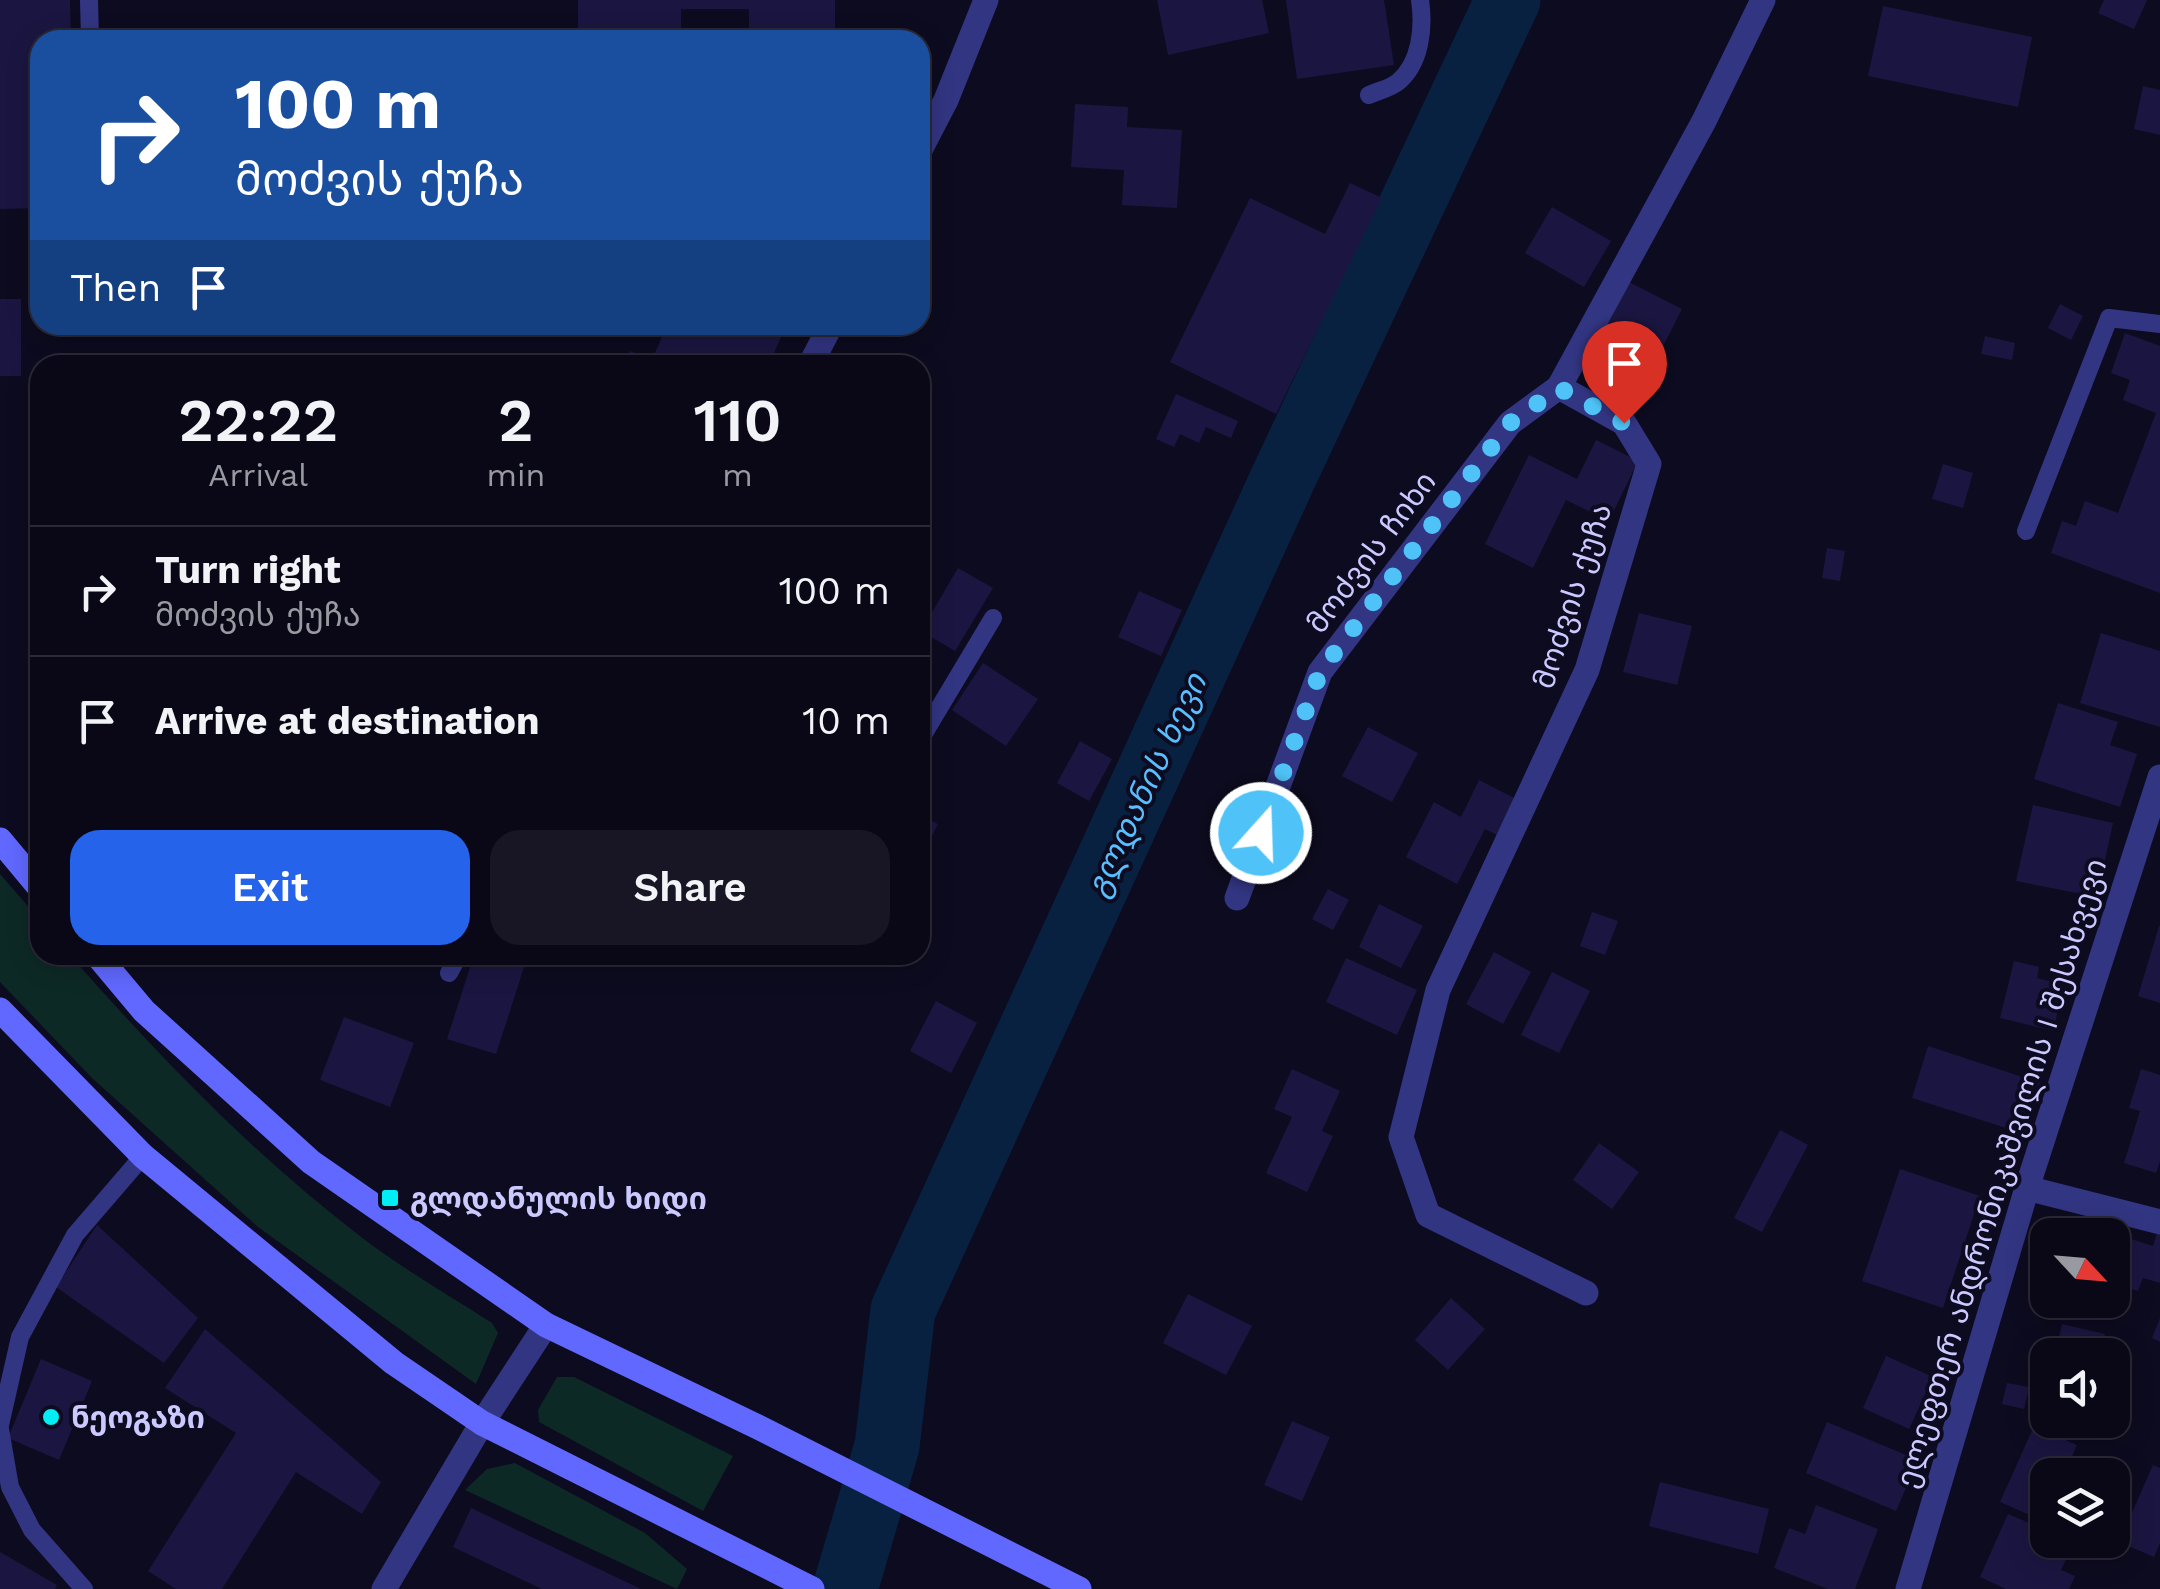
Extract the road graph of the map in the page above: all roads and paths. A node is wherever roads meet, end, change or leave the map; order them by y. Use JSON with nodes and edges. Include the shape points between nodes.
{"nodes":[{"id":1,"x":89,"y":0,"type":"edge"},
{"id":2,"x":986,"y":0,"type":"edge"},
{"id":3,"x":1420,"y":0,"type":"edge"},
{"id":4,"x":1763,"y":0,"type":"edge"},
{"id":5,"x":90,"y":30,"type":"edge"},
{"id":6,"x":1369,"y":95,"type":"dead end"},
{"id":7,"x":930,"y":131,"type":"edge"},
{"id":8,"x":2160,"y":324,"type":"edge"},
{"id":9,"x":1559,"y":388,"type":"junction"},
{"id":10,"x":2026,"y":530,"type":"dead end"},
{"id":11,"x":993,"y":618,"type":"dead end"},
{"id":12,"x":930,"y":723,"type":"edge"},
{"id":13,"x":2160,"y":776,"type":"edge"},
{"id":14,"x":2154,"y":812,"type":"edge"},
{"id":15,"x":0,"y":840,"type":"edge"},
{"id":16,"x":30,"y":876,"type":"edge"},
{"id":17,"x":1237,"y":898,"type":"dead end"},
{"id":18,"x":105,"y":965,"type":"edge"},
{"id":19,"x":454,"y":965,"type":"edge"},
{"id":20,"x":450,"y":974,"type":"dead end"},
{"id":21,"x":0,"y":1010,"type":"edge"},
{"id":22,"x":143,"y":1156,"type":"junction"},
{"id":23,"x":2027,"y":1188,"type":"junction"},
{"id":24,"x":2160,"y":1222,"type":"edge"},
{"id":25,"x":1586,"y":1293,"type":"dead end"},
{"id":26,"x":546,"y":1326,"type":"junction"},
{"id":27,"x":482,"y":1423,"type":"junction"},
{"id":28,"x":0,"y":1427,"type":"edge"},
{"id":29,"x":1072,"y":1586,"type":"edge"},
{"id":30,"x":84,"y":1589,"type":"edge"},
{"id":31,"x":384,"y":1589,"type":"edge"},
{"id":32,"x":812,"y":1589,"type":"edge"},
{"id":33,"x":1908,"y":1589,"type":"edge"}],
"edges":[{"from":1,"to":5,"type":"lane"},
{"from":2,"to":7,"type":"street"},
{"from":3,"to":6,"type":"lane","via":[[1418,53],[1399,82]]},
{"from":4,"to":9,"type":"street"},
{"from":8,"to":10,"type":"lane","via":[[2109,318]]},
{"from":9,"to":17,"type":"street","name":"მოძვის ჩიხი","via":[[1510,423],[1320,672]]},
{"from":9,"to":25,"type":"street","name":"მოძვის ქუჩა","via":[[1624,423],[1648,464],[1587,670],[1438,990],[1400,1137],[1428,1215]]},
{"from":11,"to":12,"type":"lane"},
{"from":13,"to":14,"type":"street","name":"ელეფთერ ანდრონიკაშვილის I შესახვევი"},
{"from":14,"to":23,"type":"street","name":"ელეფთერ ანდრონიკაშვილის I შესახვევი"},
{"from":15,"to":16,"type":"main road"},
{"from":18,"to":26,"type":"main road","via":[[144,1011],[311,1162]]},
{"from":19,"to":20,"type":"lane"},
{"from":21,"to":22,"type":"main road"},
{"from":22,"to":27,"type":"main road","via":[[394,1363]]},
{"from":22,"to":28,"type":"lane","via":[[76,1234],[20,1337]]},
{"from":23,"to":24,"type":"street"},
{"from":23,"to":33,"type":"street","name":"ელეფთერ ანდრონიკაშვილის I შესახვევი"},
{"from":26,"to":27,"type":"street"},
{"from":26,"to":29,"type":"main road"},
{"from":27,"to":31,"type":"street"},
{"from":27,"to":32,"type":"main road"},
{"from":28,"to":30,"type":"lane","via":[[10,1487],[32,1530]]}]}
